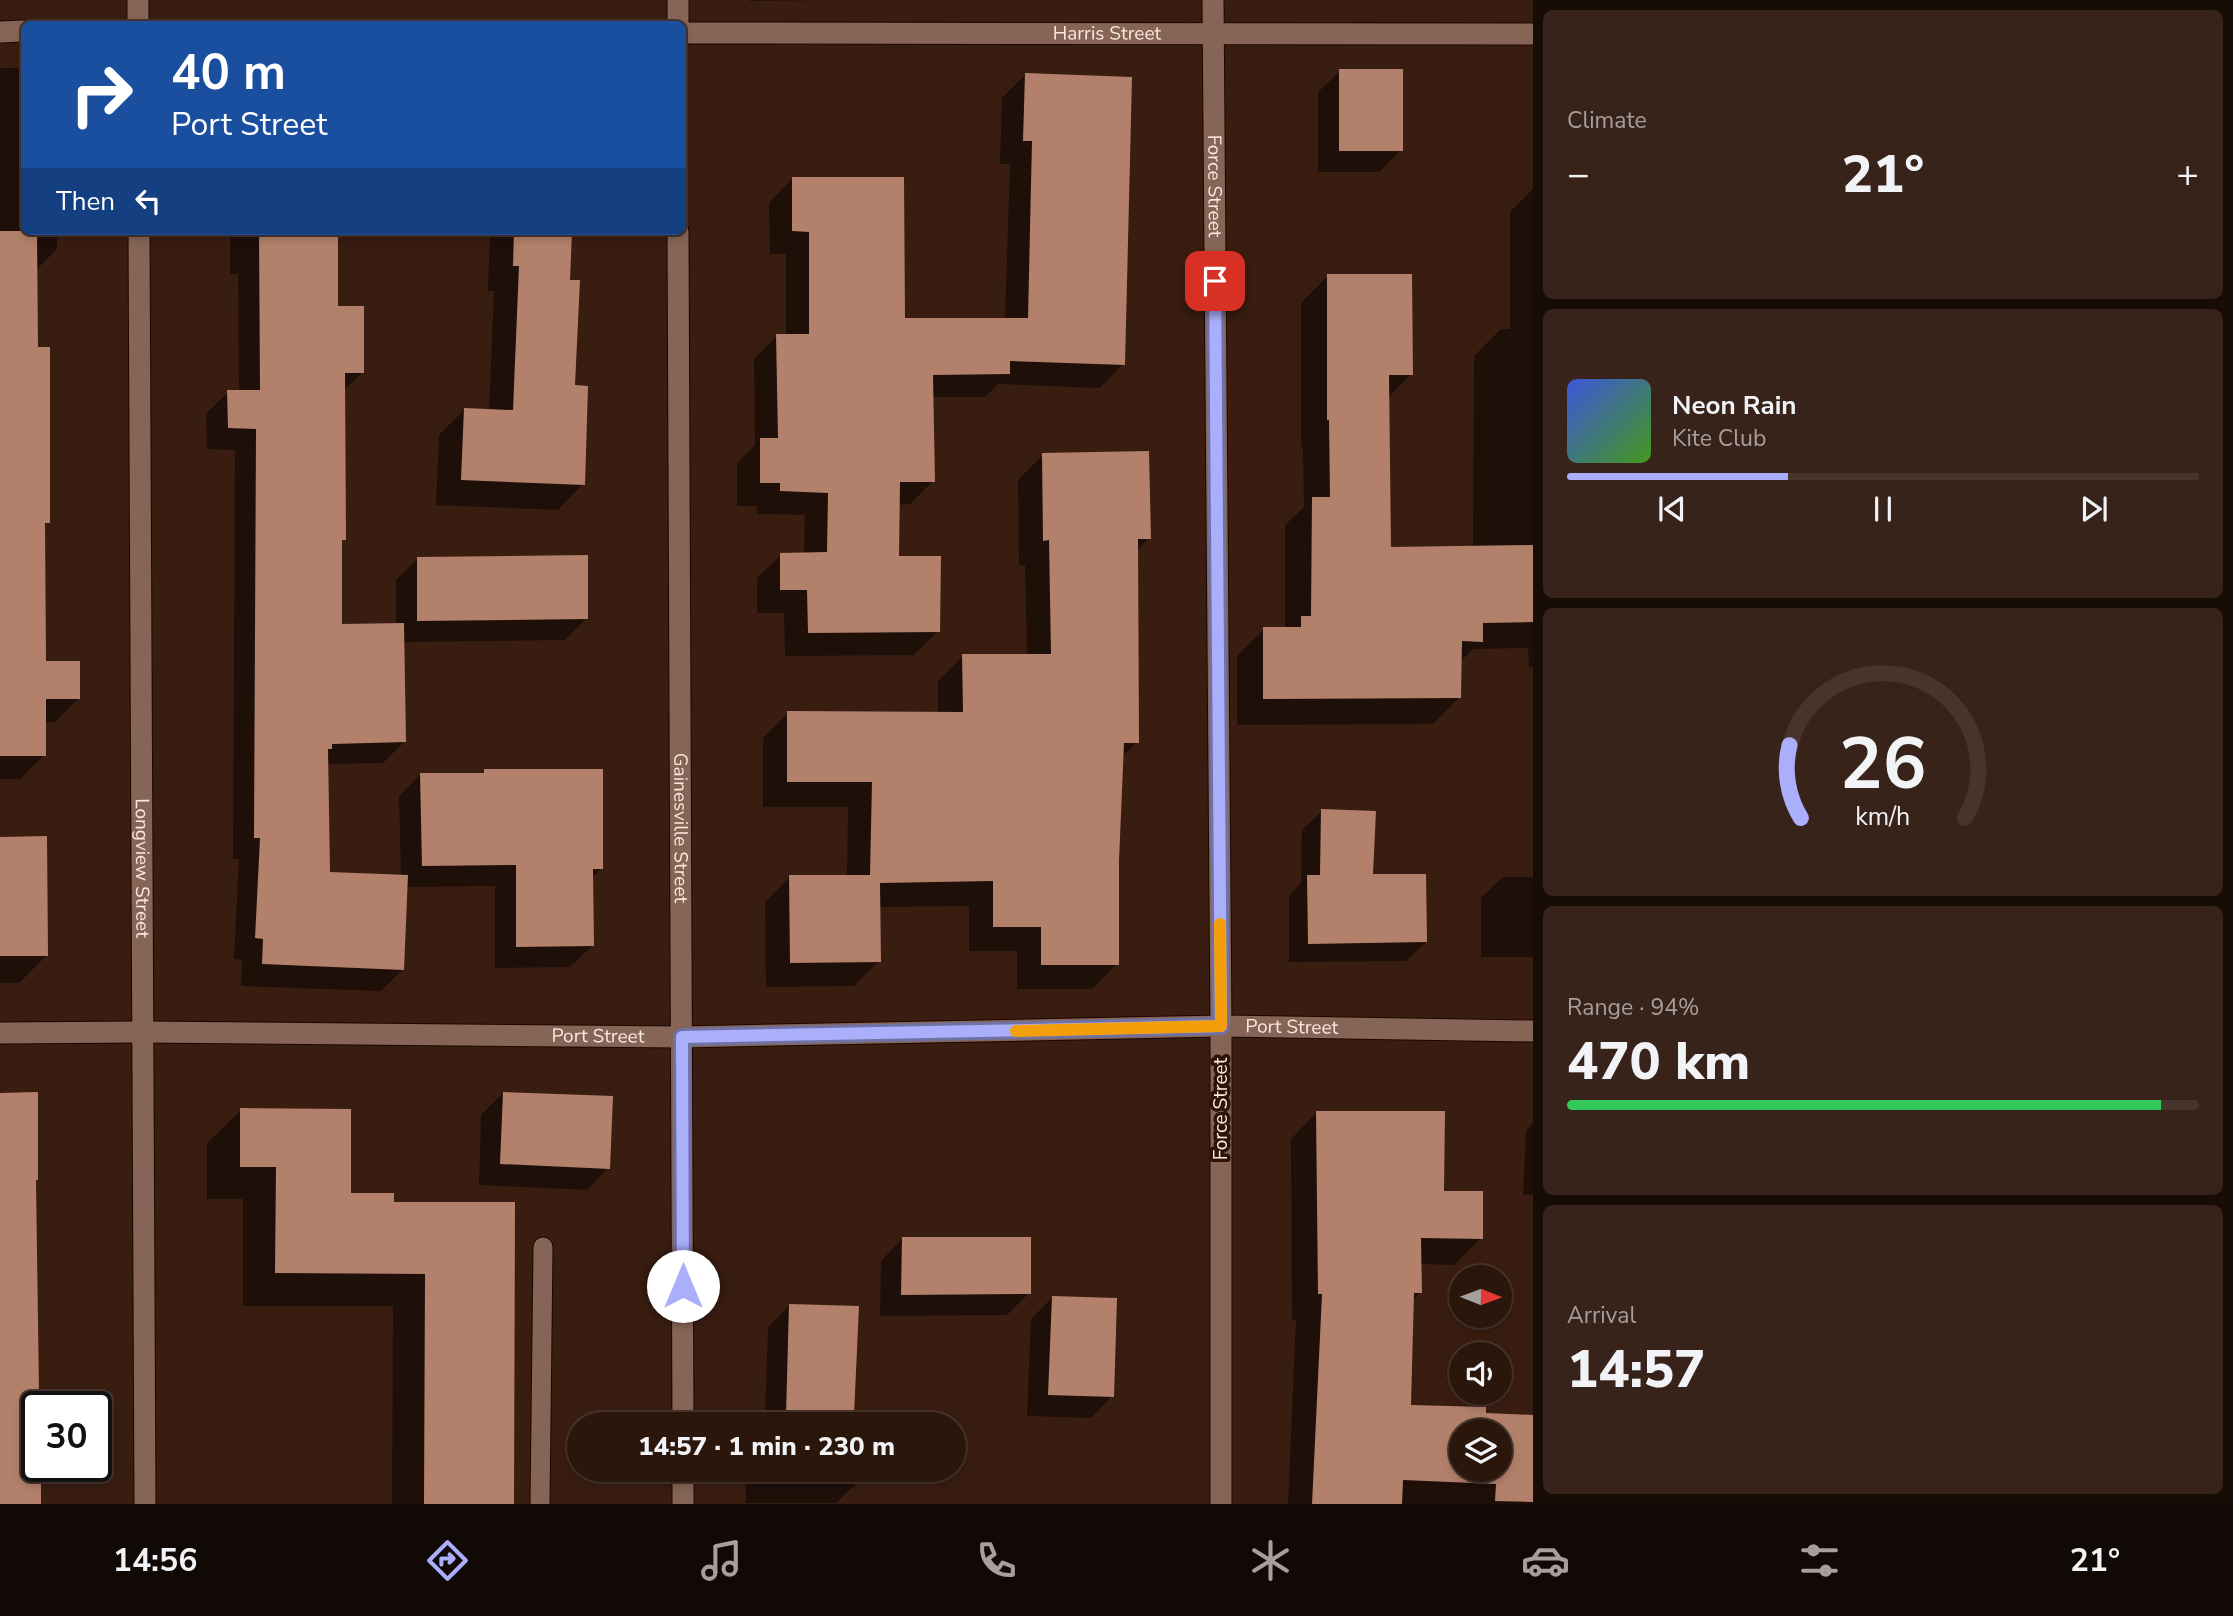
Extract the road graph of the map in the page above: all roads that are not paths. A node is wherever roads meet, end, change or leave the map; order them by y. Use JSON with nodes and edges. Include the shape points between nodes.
{"nodes":[{"id":1,"x":138,"y":0,"type":"edge"},
{"id":2,"x":678,"y":0,"type":"edge"},
{"id":3,"x":1213,"y":0,"type":"edge"},
{"id":4,"x":138,"y":21,"type":"edge"},
{"id":5,"x":678,"y":21,"type":"edge"},
{"id":6,"x":21,"y":31,"type":"edge"},
{"id":7,"x":0,"y":32,"type":"edge"},
{"id":8,"x":1213,"y":32,"type":"junction"},
{"id":9,"x":686,"y":33,"type":"edge"},
{"id":10,"x":1533,"y":34,"type":"edge"},
{"id":11,"x":139,"y":235,"type":"edge"},
{"id":12,"x":678,"y":235,"type":"edge"},
{"id":13,"x":1221,"y":1026,"type":"junction"},
{"id":14,"x":1533,"y":1031,"type":"edge"},
{"id":15,"x":142,"y":1032,"type":"junction"},
{"id":16,"x":0,"y":1033,"type":"edge"},
{"id":17,"x":682,"y":1037,"type":"junction"},
{"id":18,"x":543,"y":1247,"type":"dead end"},
{"id":19,"x":683,"y":1412,"type":"edge"},
{"id":20,"x":683,"y":1482,"type":"edge"},
{"id":21,"x":145,"y":1504,"type":"edge"},
{"id":22,"x":540,"y":1504,"type":"edge"},
{"id":23,"x":683,"y":1504,"type":"edge"},
{"id":24,"x":1221,"y":1504,"type":"edge"}],
"edges":[{"from":1,"to":4,"type":"street"},
{"from":2,"to":5,"type":"street"},
{"from":3,"to":8,"type":"street","name":"Force Street"},
{"from":6,"to":7,"type":"street"},
{"from":8,"to":9,"type":"street","name":"Harris Street"},
{"from":8,"to":10,"type":"street","name":"Harris Street"},
{"from":8,"to":13,"type":"street","name":"Force Street"},
{"from":11,"to":15,"type":"street","name":"Longview Street"},
{"from":12,"to":17,"type":"street","name":"Gainesville Street"},
{"from":13,"to":14,"type":"street","name":"Port Street"},
{"from":13,"to":17,"type":"street","name":"Port Street"},
{"from":13,"to":24,"type":"street","name":"Force Street"},
{"from":15,"to":16,"type":"street","name":"Port Street"},
{"from":15,"to":17,"type":"street","name":"Port Street"},
{"from":15,"to":21,"type":"street","name":"Longview Street"},
{"from":17,"to":19,"type":"street","name":"Gainesville Street"},
{"from":18,"to":22,"type":"lane"},
{"from":20,"to":23,"type":"street"}]}
